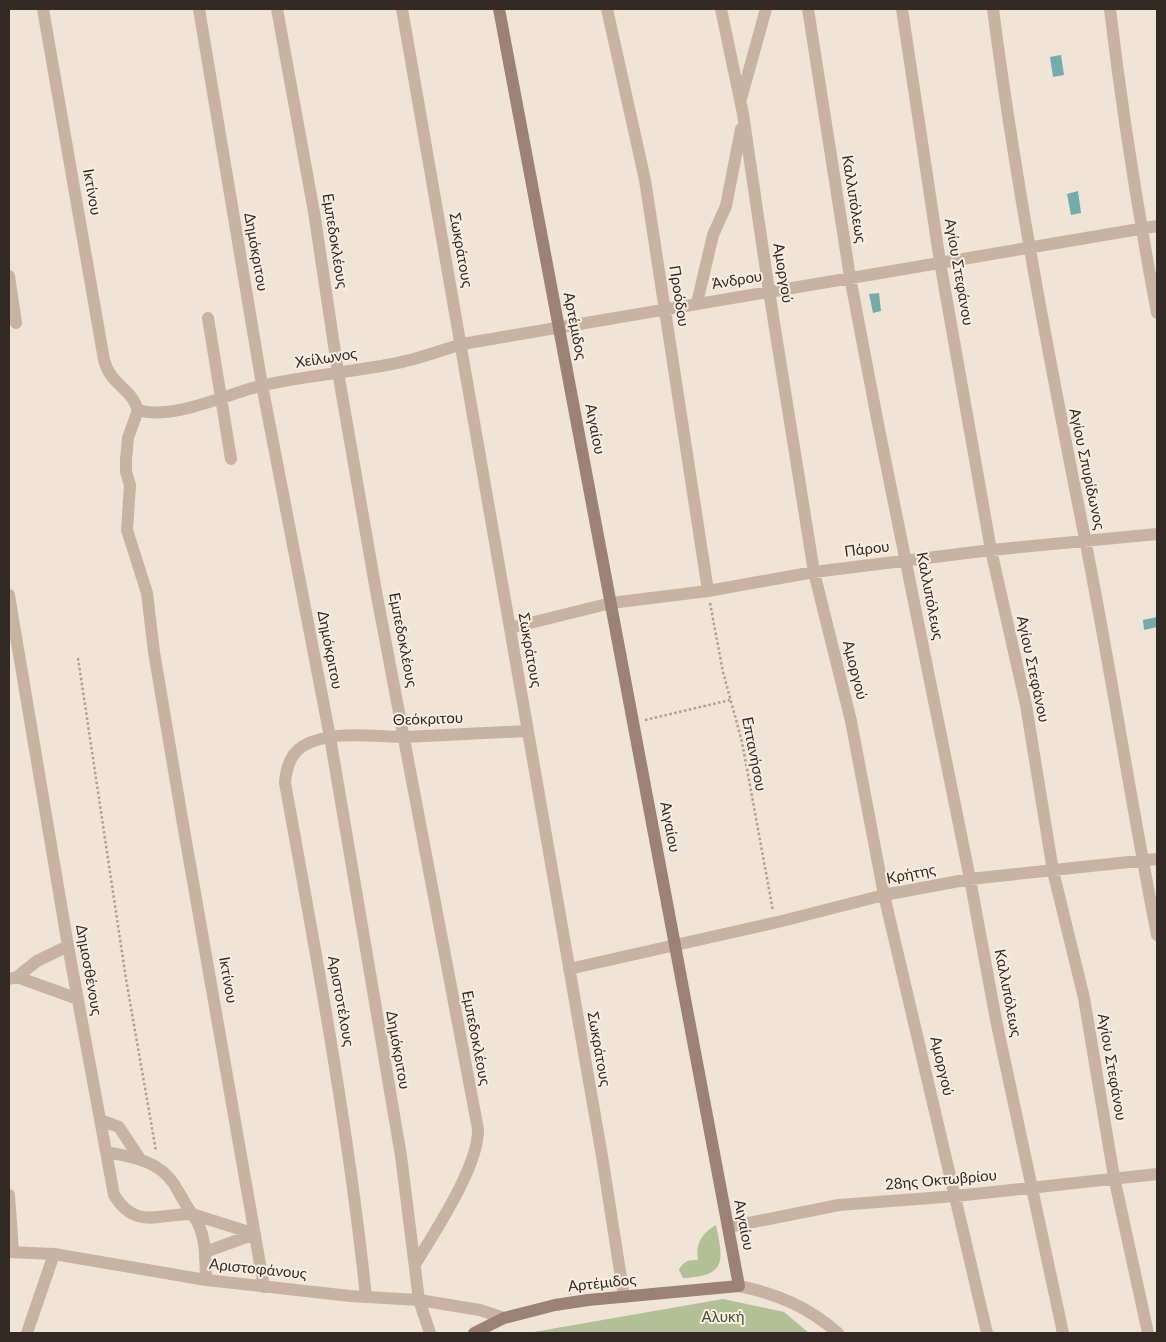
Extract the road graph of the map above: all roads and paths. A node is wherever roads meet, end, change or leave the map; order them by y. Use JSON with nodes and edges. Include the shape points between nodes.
{"nodes":[{"id":1,"x":43,"y":9,"type":"edge"},
{"id":2,"x":198,"y":9,"type":"edge"},
{"id":3,"x":277,"y":9,"type":"edge"},
{"id":4,"x":402,"y":9,"type":"edge"},
{"id":5,"x":499,"y":9,"type":"edge"},
{"id":6,"x":608,"y":9,"type":"edge"},
{"id":7,"x":721,"y":9,"type":"edge"},
{"id":8,"x":766,"y":9,"type":"edge"},
{"id":9,"x":808,"y":9,"type":"edge"},
{"id":10,"x":902,"y":9,"type":"edge"},
{"id":11,"x":993,"y":9,"type":"edge"},
{"id":12,"x":1110,"y":9,"type":"edge"},
{"id":13,"x":740,"y":101,"type":"junction"},
{"id":14,"x":1157,"y":226,"type":"edge"},
{"id":15,"x":1141,"y":228,"type":"junction"},
{"id":16,"x":1030,"y":247,"type":"junction"},
{"id":17,"x":940,"y":262,"type":"junction"},
{"id":18,"x":9,"y":276,"type":"edge"},
{"id":19,"x":850,"y":277,"type":"junction"},
{"id":20,"x":769,"y":291,"type":"junction"},
{"id":21,"x":697,"y":303,"type":"junction"},
{"id":22,"x":665,"y":308,"type":"junction"},
{"id":23,"x":1157,"y":313,"type":"edge"},
{"id":24,"x":208,"y":318,"type":"dead end"},
{"id":25,"x":16,"y":323,"type":"dead end"},
{"id":26,"x":559,"y":326,"type":"junction"},
{"id":27,"x":462,"y":344,"type":"junction"},
{"id":28,"x":338,"y":372,"type":"junction"},
{"id":29,"x":568,"y":375,"type":"joint"},
{"id":30,"x":262,"y":385,"type":"junction"},
{"id":31,"x":220,"y":398,"type":"junction"},
{"id":32,"x":138,"y":410,"type":"junction"},
{"id":33,"x":231,"y":459,"type":"dead end"},
{"id":34,"x":1157,"y":534,"type":"edge"},
{"id":35,"x":1085,"y":541,"type":"junction"},
{"id":36,"x":991,"y":550,"type":"junction"},
{"id":37,"x":907,"y":560,"type":"junction"},
{"id":38,"x":814,"y":572,"type":"junction"},
{"id":39,"x":708,"y":590,"type":"junction"},
{"id":40,"x":9,"y":595,"type":"edge"},
{"id":41,"x":611,"y":603,"type":"junction"},
{"id":42,"x":510,"y":628,"type":"junction"},
{"id":43,"x":78,"y":658,"type":"dead end"},
{"id":44,"x":730,"y":700,"type":"junction"},
{"id":45,"x":634,"y":723,"type":"junction"},
{"id":46,"x":528,"y":731,"type":"junction"},
{"id":47,"x":405,"y":736,"type":"junction"},
{"id":48,"x":330,"y":737,"type":"junction"},
{"id":49,"x":1157,"y":859,"type":"edge"},
{"id":50,"x":1143,"y":861,"type":"junction"},
{"id":51,"x":1053,"y":871,"type":"junction"},
{"id":52,"x":970,"y":879,"type":"junction"},
{"id":53,"x":884,"y":895,"type":"junction"},
{"id":54,"x":775,"y":922,"type":"junction"},
{"id":55,"x":1157,"y":935,"type":"edge"},
{"id":56,"x":675,"y":945,"type":"junction"},
{"id":57,"x":68,"y":946,"type":"junction"},
{"id":58,"x":569,"y":969,"type":"junction"},
{"id":59,"x":13,"y":978,"type":"edge"},
{"id":60,"x":78,"y":999,"type":"junction"},
{"id":61,"x":100,"y":1120,"type":"junction"},
{"id":62,"x":106,"y":1152,"type":"junction"},
{"id":63,"x":140,"y":1159,"type":"junction"},
{"id":64,"x":165,"y":1173,"type":"junction"},
{"id":65,"x":1157,"y":1174,"type":"edge"},
{"id":66,"x":1114,"y":1178,"type":"junction"},
{"id":67,"x":1034,"y":1187,"type":"junction"},
{"id":68,"x":9,"y":1195,"type":"edge"},
{"id":69,"x":956,"y":1196,"type":"junction"},
{"id":70,"x":192,"y":1214,"type":"junction"},
{"id":71,"x":728,"y":1227,"type":"junction"},
{"id":72,"x":256,"y":1234,"type":"junction"},
{"id":73,"x":11,"y":1252,"type":"edge"},
{"id":74,"x":205,"y":1252,"type":"junction"},
{"id":75,"x":54,"y":1254,"type":"junction"},
{"id":76,"x":416,"y":1263,"type":"junction"},
{"id":77,"x":206,"y":1280,"type":"junction"},
{"id":78,"x":739,"y":1286,"type":"junction"},
{"id":79,"x":264,"y":1287,"type":"junction"},
{"id":80,"x":366,"y":1297,"type":"junction"},
{"id":81,"x":624,"y":1297,"type":"junction"},
{"id":82,"x":419,"y":1300,"type":"junction"},
{"id":83,"x":504,"y":1318,"type":"junction"},
{"id":84,"x":27,"y":1333,"type":"edge"},
{"id":85,"x":430,"y":1333,"type":"edge"},
{"id":86,"x":474,"y":1333,"type":"edge"},
{"id":87,"x":838,"y":1333,"type":"edge"},
{"id":88,"x":987,"y":1333,"type":"edge"},
{"id":89,"x":1064,"y":1333,"type":"edge"},
{"id":90,"x":1148,"y":1333,"type":"edge"}],
"edges":[{"from":1,"to":32,"type":"street","name":"Ικτίνου","via":[[104,360],[113,380],[132,396]]},
{"from":2,"to":30,"type":"street","name":"Δημόκριτου"},
{"from":3,"to":28,"type":"street","name":"Εμπεδοκλέους","via":[[314,212]]},
{"from":4,"to":27,"type":"street","name":"Σωκράτους"},
{"from":5,"to":26,"type":"main road","name":"Αρτέμιδος"},
{"from":6,"to":22,"type":"street","name":"Προόδου","via":[[644,180]]},
{"from":7,"to":13,"type":"street","name":"Αμοργού"},
{"from":8,"to":13,"type":"street"},
{"from":9,"to":19,"type":"street","name":"Καλλιπόλεως"},
{"from":10,"to":17,"type":"street","name":"Αγίου Στεφάνου"},
{"from":11,"to":16,"type":"street","name":"Αγίου Σπυρίδωνος"},
{"from":12,"to":15,"type":"street"},
{"from":13,"to":20,"type":"street","name":"Αμοργού"},
{"from":13,"to":21,"type":"street","via":[[739,143],[728,196],[713,235]]},
{"from":14,"to":15,"type":"street","name":"Άνδρου"},
{"from":15,"to":16,"type":"street","name":"Άνδρου"},
{"from":15,"to":23,"type":"street"},
{"from":16,"to":17,"type":"street","name":"Άνδρου"},
{"from":16,"to":35,"type":"street","name":"Αγίου Σπυρίδωνος"},
{"from":17,"to":19,"type":"street","name":"Άνδρου"},
{"from":17,"to":36,"type":"street","name":"Αγίου Στεφάνου"},
{"from":18,"to":25,"type":"street"},
{"from":19,"to":20,"type":"street","name":"Άνδρου"},
{"from":19,"to":37,"type":"street","name":"Καλλιπόλεως"},
{"from":20,"to":21,"type":"street","name":"Άνδρου"},
{"from":20,"to":38,"type":"street","name":"Αμοργού"},
{"from":21,"to":22,"type":"street","name":"Άνδρου"},
{"from":22,"to":26,"type":"street","name":"Άνδρου"},
{"from":22,"to":39,"type":"street","name":"Προόδου"},
{"from":24,"to":31,"type":"street"},
{"from":26,"to":27,"type":"street","name":"Χείλωνος"},
{"from":26,"to":29,"type":"main road","name":"Αρτέμιδος"},
{"from":27,"to":28,"type":"street","name":"Χείλωνος","via":[[414,360]]},
{"from":27,"to":42,"type":"street","name":"Σωκράτους"},
{"from":28,"to":30,"type":"street","name":"Χείλωνος"},
{"from":28,"to":47,"type":"street","name":"Εμπεδοκλέους"},
{"from":29,"to":41,"type":"main road","name":"Αιγαίου"},
{"from":30,"to":31,"type":"street","name":"Χείλωνος"},
{"from":30,"to":48,"type":"street","name":"Δημόκριτου"},
{"from":31,"to":32,"type":"street","name":"Χείλωνος","via":[[170,412]]},
{"from":31,"to":33,"type":"street"},
{"from":32,"to":72,"type":"street","name":"Ικτίνου","via":[[128,438],[126,459],[130,485],[127,530],[147,593],[184,830]]},
{"from":34,"to":35,"type":"street","name":"Πάρου"},
{"from":35,"to":36,"type":"street","name":"Πάρου"},
{"from":35,"to":50,"type":"street","name":"Αγίου Σπυρίδωνος"},
{"from":36,"to":37,"type":"street","name":"Πάρου"},
{"from":36,"to":51,"type":"street","name":"Αγίου Στεφάνου","via":[[1026,705]]},
{"from":37,"to":38,"type":"street","name":"Πάρου"},
{"from":37,"to":52,"type":"street","name":"Καλλιπόλεως","via":[[935,715]]},
{"from":38,"to":39,"type":"street","name":"Πάρου"},
{"from":38,"to":53,"type":"street","name":"Αμοργού","via":[[851,720]]},
{"from":39,"to":41,"type":"street","name":"Πάρου"},
{"from":39,"to":44,"type":"path","name":"Επτανήσου"},
{"from":40,"to":57,"type":"street","name":"Δημοσθένους"},
{"from":41,"to":42,"type":"street","name":"Πάρου"},
{"from":41,"to":45,"type":"main road","name":"Αιγαίου"},
{"from":42,"to":46,"type":"street","name":"Σωκράτους"},
{"from":43,"to":64,"type":"path","via":[[126,979],[156,1154]]},
{"from":44,"to":45,"type":"path"},
{"from":44,"to":54,"type":"path","name":"Επτανήσου","via":[[742,742]]},
{"from":45,"to":56,"type":"main road","name":"Αιγαίου"},
{"from":46,"to":47,"type":"street","name":"Θεόκριτου"},
{"from":46,"to":58,"type":"street","name":"Σωκράτους"},
{"from":47,"to":48,"type":"street","name":"Θεόκριτου"},
{"from":47,"to":76,"type":"street","name":"Εμπεδοκλέους","via":[[478,1137],[473,1157],[450,1204]]},
{"from":48,"to":76,"type":"street","name":"Δημόκριτου"},
{"from":48,"to":80,"type":"street","name":"Αριστοτέλους","via":[[302,746],[292,756],[285,782],[332,1046]]},
{"from":49,"to":50,"type":"street","name":"Κρήτης"},
{"from":50,"to":51,"type":"street","name":"Κρήτης"},
{"from":50,"to":55,"type":"street","name":"Αγίου Σπυρίδωνος"},
{"from":51,"to":52,"type":"street","name":"Κρήτης"},
{"from":51,"to":66,"type":"street","name":"Αγίου Στεφάνου","via":[[1084,998]]},
{"from":52,"to":53,"type":"street","name":"Κρήτης"},
{"from":52,"to":67,"type":"street","name":"Καλλιπόλεως","via":[[996,1020]]},
{"from":53,"to":54,"type":"street","name":"Κρήτης"},
{"from":53,"to":69,"type":"street","name":"Αμοργού"},
{"from":54,"to":56,"type":"street","name":"Κρήτης"},
{"from":56,"to":58,"type":"street","name":"Κρήτης"},
{"from":56,"to":71,"type":"main road","name":"Αιγαίου"},
{"from":57,"to":59,"type":"street","via":[[37,961]]},
{"from":57,"to":60,"type":"street","name":"Δημοσθένους"},
{"from":58,"to":81,"type":"street","name":"Σωκράτους"},
{"from":59,"to":60,"type":"street"},
{"from":60,"to":61,"type":"street","name":"Δημοσθένους"},
{"from":61,"to":62,"type":"street","name":"Δημοσθένους"},
{"from":61,"to":63,"type":"street","via":[[119,1126]]},
{"from":62,"to":63,"type":"street"},
{"from":62,"to":70,"type":"street","name":"Δημοσθένους","via":[[114,1195],[129,1214],[137,1217]]},
{"from":63,"to":64,"type":"street"},
{"from":64,"to":70,"type":"street"},
{"from":65,"to":66,"type":"street","name":"28ης Οκτωβρίου"},
{"from":66,"to":67,"type":"street","name":"28ης Οκτωβρίου"},
{"from":66,"to":90,"type":"street","name":"Αγίου Στεφάνου"},
{"from":67,"to":69,"type":"street","name":"28ης Οκτωβρίου"},
{"from":67,"to":89,"type":"street","name":"Καλλιπόλεως"},
{"from":68,"to":73,"type":"street"},
{"from":69,"to":71,"type":"street","name":"28ης Οκτωβρίου","via":[[840,1205]]},
{"from":69,"to":88,"type":"street","name":"Αμοργού"},
{"from":70,"to":72,"type":"street"},
{"from":70,"to":74,"type":"street","via":[[200,1225]]},
{"from":71,"to":78,"type":"main road","name":"Αιγαίου"},
{"from":72,"to":74,"type":"street"},
{"from":72,"to":79,"type":"street","name":"Ικτίνου"},
{"from":73,"to":75,"type":"street","name":"Αριστοφάνους"},
{"from":74,"to":77,"type":"street"},
{"from":75,"to":77,"type":"street","name":"Αριστοφάνους"},
{"from":75,"to":84,"type":"street"},
{"from":76,"to":82,"type":"street","name":"Δημόκριτου"},
{"from":77,"to":79,"type":"street","name":"Αριστοφάνους"},
{"from":78,"to":81,"type":"main road","name":"Αρτέμιδος"},
{"from":78,"to":87,"type":"street","via":[[789,1300],[813,1313]]},
{"from":79,"to":80,"type":"street","name":"Αριστοφάνους"},
{"from":80,"to":82,"type":"street","name":"Αριστοφάνους"},
{"from":81,"to":83,"type":"main road","name":"Αρτέμιδος","via":[[554,1305]]},
{"from":82,"to":83,"type":"street","name":"Αριστοφάνους","via":[[480,1310]]},
{"from":82,"to":85,"type":"street","name":"Δημόκριτου"},
{"from":83,"to":86,"type":"main road","name":"Αρτέμιδος"}]}
